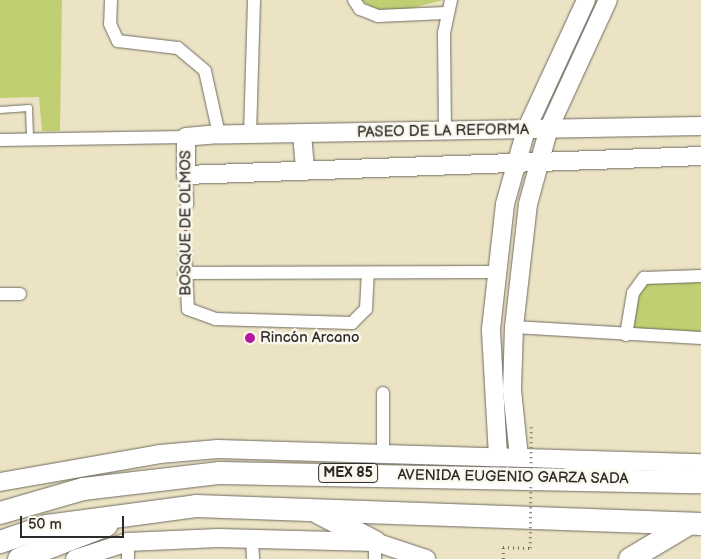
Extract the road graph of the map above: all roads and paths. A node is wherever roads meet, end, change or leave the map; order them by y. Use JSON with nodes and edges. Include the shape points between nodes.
{"nodes":[{"id":1,"x":111,"y":0,"type":"edge"},
{"id":2,"x":254,"y":0,"type":"edge"},
{"id":3,"x":354,"y":0,"type":"edge"},
{"id":4,"x":450,"y":0,"type":"edge"},
{"id":5,"x":586,"y":0,"type":"edge"},
{"id":6,"x":608,"y":0,"type":"edge"},
{"id":7,"x":445,"y":13,"type":"junction"},
{"id":8,"x":0,"y":110,"type":"edge"},
{"id":9,"x":701,"y":126,"type":"edge"},
{"id":10,"x":549,"y":128,"type":"junction"},
{"id":11,"x":526,"y":130,"type":"junction"},
{"id":12,"x":445,"y":131,"type":"junction"},
{"id":13,"x":219,"y":134,"type":"junction"},
{"id":14,"x":302,"y":134,"type":"junction"},
{"id":15,"x":250,"y":135,"type":"junction"},
{"id":16,"x":186,"y":137,"type":"junction"},
{"id":17,"x":0,"y":140,"type":"edge"},
{"id":18,"x":30,"y":140,"type":"junction"},
{"id":19,"x":701,"y":156,"type":"edge"},
{"id":20,"x":539,"y":159,"type":"junction"},
{"id":21,"x":516,"y":160,"type":"junction"},
{"id":22,"x":304,"y":170,"type":"junction"},
{"id":23,"x":186,"y":175,"type":"junction"},
{"id":24,"x":187,"y":205,"type":"joint"},
{"id":25,"x":185,"y":252,"type":"joint"},
{"id":26,"x":495,"y":272,"type":"junction"},
{"id":27,"x":184,"y":273,"type":"junction"},
{"id":28,"x":368,"y":274,"type":"junction"},
{"id":29,"x":701,"y":276,"type":"edge"},
{"id":30,"x":0,"y":294,"type":"edge"},
{"id":31,"x":20,"y":294,"type":"dead end"},
{"id":32,"x":514,"y":326,"type":"junction"},
{"id":33,"x":626,"y":335,"type":"junction"},
{"id":34,"x":701,"y":338,"type":"edge"},
{"id":35,"x":383,"y":394,"type":"dead end"},
{"id":36,"x":531,"y":427,"type":"dead end"},
{"id":37,"x":383,"y":452,"type":"junction"},
{"id":38,"x":498,"y":456,"type":"junction"},
{"id":39,"x":621,"y":463,"type":"joint"},
{"id":40,"x":701,"y":463,"type":"edge"},
{"id":41,"x":520,"y":467,"type":"junction"},
{"id":42,"x":0,"y":482,"type":"edge"},
{"id":43,"x":701,"y":482,"type":"edge"},
{"id":44,"x":311,"y":509,"type":"junction"},
{"id":45,"x":0,"y":514,"type":"edge"},
{"id":46,"x":118,"y":520,"type":"junction"},
{"id":47,"x":695,"y":524,"type":"edge"},
{"id":48,"x":252,"y":539,"type":"junction"},
{"id":49,"x":0,"y":542,"type":"edge"},
{"id":50,"x":128,"y":550,"type":"edge"},
{"id":51,"x":375,"y":550,"type":"edge"},
{"id":52,"x":20,"y":559,"type":"edge"},
{"id":53,"x":75,"y":559,"type":"edge"},
{"id":54,"x":253,"y":559,"type":"edge"},
{"id":55,"x":426,"y":559,"type":"edge"},
{"id":56,"x":503,"y":559,"type":"edge"},
{"id":57,"x":630,"y":559,"type":"edge"}],
"edges":[{"from":1,"to":13,"type":"street","via":[[110,24],[118,41],[178,48],[205,71]]},
{"from":2,"to":15,"type":"street"},
{"from":3,"to":7,"type":"street","via":[[360,9],[378,16]]},
{"from":4,"to":7,"type":"street"},
{"from":5,"to":11,"type":"street"},
{"from":6,"to":10,"type":"street"},
{"from":7,"to":12,"type":"street"},
{"from":8,"to":18,"type":"lane","via":[[29,108]]},
{"from":9,"to":10,"type":"street","name":"PASEO DE LA REFORMA"},
{"from":10,"to":11,"type":"street","name":"PASEO DE LA REFORMA"},
{"from":10,"to":20,"type":"street"},
{"from":11,"to":12,"type":"street","name":"PASEO DE LA REFORMA"},
{"from":11,"to":21,"type":"street"},
{"from":12,"to":14,"type":"street","name":"PASEO DE LA REFORMA"},
{"from":13,"to":15,"type":"street","name":"PASEO DE LA REFORMA"},
{"from":13,"to":16,"type":"street","name":"PASEO DE LA REFORMA"},
{"from":14,"to":15,"type":"street","name":"PASEO DE LA REFORMA"},
{"from":14,"to":22,"type":"street"},
{"from":16,"to":18,"type":"street"},
{"from":16,"to":23,"type":"street","name":"BOSQUE DE OLMOS"},
{"from":17,"to":18,"type":"street"},
{"from":19,"to":20,"type":"street","name":"PASEO DE LA REFORMA"},
{"from":20,"to":21,"type":"street","name":"PASEO DE LA REFORMA"},
{"from":20,"to":32,"type":"street","via":[[521,244]]},
{"from":21,"to":22,"type":"street","name":"PASEO DE LA REFORMA"},
{"from":21,"to":26,"type":"street"},
{"from":22,"to":23,"type":"street","name":"PASEO DE LA REFORMA"},
{"from":23,"to":24,"type":"street","name":"BOSQUE DE OLMOS"},
{"from":24,"to":25,"type":"path","name":"BOSQUE DE OLMOS"},
{"from":25,"to":27,"type":"street","name":"BOSQUE DE OLMOS"},
{"from":26,"to":28,"type":"street"},
{"from":26,"to":38,"type":"street","via":[[491,329]]},
{"from":27,"to":28,"type":"street"},
{"from":27,"to":28,"type":"street","name":"BOSQUE DE OLMOS","via":[[188,309],[215,319],[352,323],[366,310]]},
{"from":29,"to":33,"type":"street","via":[[657,274],[636,284]]},
{"from":30,"to":31,"type":"street"},
{"from":32,"to":33,"type":"street"},
{"from":32,"to":41,"type":"street","via":[[512,390]]},
{"from":33,"to":34,"type":"street"},
{"from":35,"to":37,"type":"street"},
{"from":36,"to":56,"type":"path","bridge":true,"via":[[530,548],[503,547]]},
{"from":37,"to":38,"type":"street","name":"AVENIDA EUGENIO GARZA SADA"},
{"from":37,"to":42,"type":"street","name":"AVENIDA EUGENIO GARZA SADA","via":[[192,451]]},
{"from":38,"to":41,"type":"street","name":"AVENIDA EUGENIO GARZA SADA"},
{"from":39,"to":40,"type":"street","name":"AVENIDA EUGENIO GARZA SADA"},
{"from":39,"to":41,"type":"highway"},
{"from":41,"to":43,"type":"highway","name":"AVENIDA EUGENIO GARZA SADA","number":"MEX 85"},
{"from":41,"to":45,"type":"highway","name":"AVENIDA EUGENIO GARZA SADA","number":"MEX 85","via":[[178,475],[84,489]]},
{"from":44,"to":46,"type":"highway","via":[[196,506]]},
{"from":44,"to":47,"type":"highway"},
{"from":44,"to":51,"type":"highway"},
{"from":46,"to":49,"type":"highway","via":[[47,526]]},
{"from":46,"to":52,"type":"highway"},
{"from":47,"to":57,"type":"highway"},
{"from":48,"to":50,"type":"street"},
{"from":48,"to":51,"type":"street"},
{"from":48,"to":54,"type":"street"},
{"from":50,"to":53,"type":"street"},
{"from":51,"to":55,"type":"street"}]}
